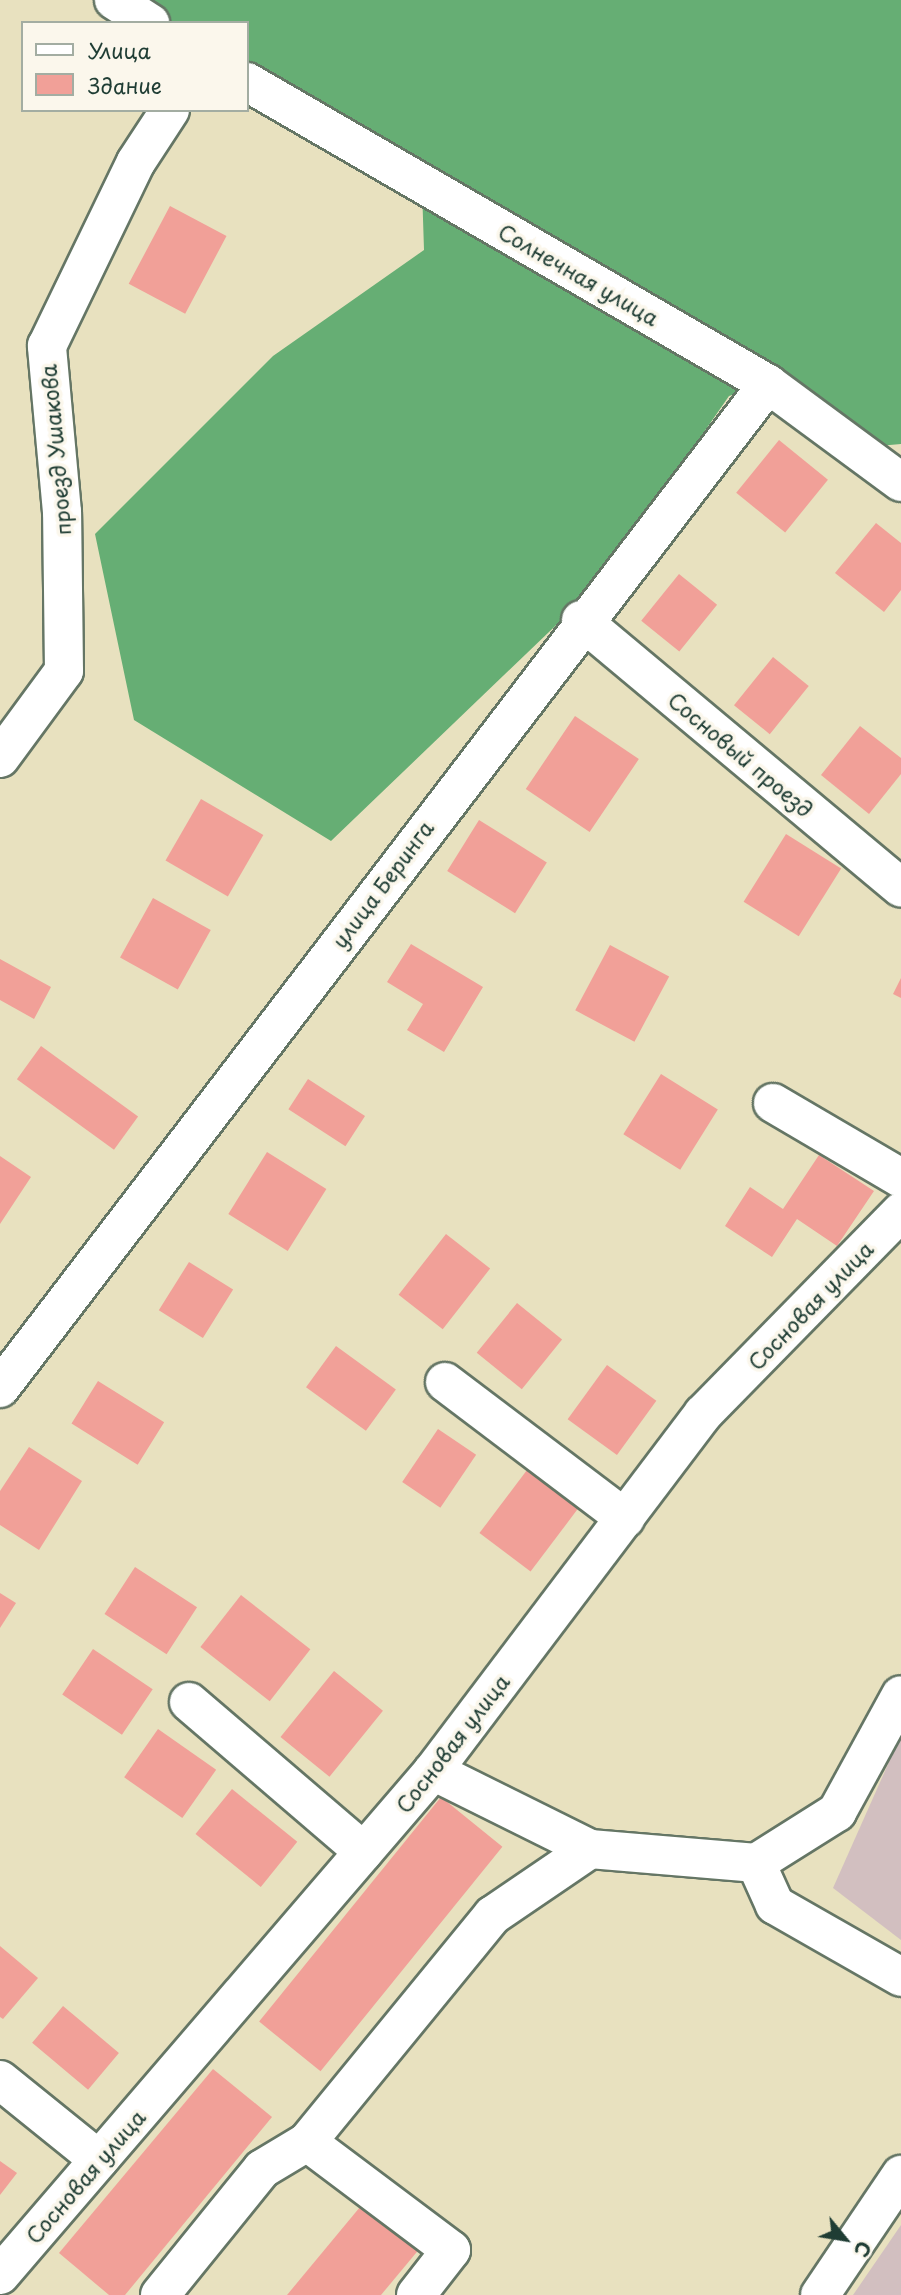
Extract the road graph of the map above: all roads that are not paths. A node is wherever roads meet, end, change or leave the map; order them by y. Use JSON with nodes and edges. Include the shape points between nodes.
{"nodes":[{"id":1,"x":114,"y":0,"type":"edge"},
{"id":2,"x":147,"y":21,"type":"edge"},
{"id":3,"x":248,"y":83,"type":"edge"},
{"id":4,"x":169,"y":112,"type":"edge"},
{"id":5,"x":768,"y":384,"type":"junction"},
{"id":6,"x":901,"y":482,"type":"edge"},
{"id":7,"x":581,"y":620,"type":"junction"},
{"id":8,"x":0,"y":758,"type":"edge"},
{"id":9,"x":901,"y":888,"type":"edge"},
{"id":10,"x":773,"y":1103,"type":"dead end"},
{"id":11,"x":901,"y":1178,"type":"edge"},
{"id":12,"x":901,"y":1212,"type":"edge"},
{"id":13,"x":445,"y":1382,"type":"dead end"},
{"id":14,"x":0,"y":1388,"type":"edge"},
{"id":15,"x":625,"y":1518,"type":"junction"},
{"id":16,"x":901,"y":1695,"type":"edge"},
{"id":17,"x":189,"y":1702,"type":"dead end"},
{"id":18,"x":433,"y":1771,"type":"junction"},
{"id":19,"x":590,"y":1849,"type":"junction"},
{"id":20,"x":364,"y":1852,"type":"junction"},
{"id":21,"x":756,"y":1863,"type":"junction"},
{"id":22,"x":901,"y":1977,"type":"edge"},
{"id":23,"x":0,"y":2080,"type":"edge"},
{"id":24,"x":307,"y":2141,"type":"junction"},
{"id":25,"x":99,"y":2160,"type":"junction"},
{"id":26,"x":901,"y":2175,"type":"edge"},
{"id":27,"x":0,"y":2275,"type":"edge"},
{"id":28,"x":160,"y":2295,"type":"edge"},
{"id":29,"x":416,"y":2295,"type":"edge"},
{"id":30,"x":820,"y":2295,"type":"edge"}],
"edges":[{"from":1,"to":2,"type":"street"},
{"from":3,"to":5,"type":"street","name":"Солнечная улица"},
{"from":4,"to":8,"type":"street","name":"проезд Ушакова","via":[[136,162],[47,346],[62,512],[64,671]]},
{"from":5,"to":6,"type":"street","name":"Солнечная улица"},
{"from":5,"to":7,"type":"street","name":"улица Беринга","via":[[606,600]]},
{"from":7,"to":9,"type":"street","name":"Сосновый проезд"},
{"from":7,"to":14,"type":"street","name":"улица Беринга"},
{"from":10,"to":11,"type":"street"},
{"from":12,"to":15,"type":"street","name":"Сосновая улица","via":[[703,1414]]},
{"from":13,"to":15,"type":"street"},
{"from":15,"to":18,"type":"street","name":"Сосновая улица"},
{"from":16,"to":21,"type":"street","via":[[837,1812]]},
{"from":17,"to":20,"type":"street"},
{"from":18,"to":19,"type":"street"},
{"from":18,"to":20,"type":"street","name":"Сосновая улица"},
{"from":19,"to":21,"type":"street"},
{"from":19,"to":24,"type":"street","via":[[493,1915]]},
{"from":20,"to":25,"type":"street","name":"Сосновая улица"},
{"from":21,"to":22,"type":"street","via":[[775,1905]]},
{"from":23,"to":25,"type":"street"},
{"from":24,"to":28,"type":"street","via":[[262,2169]]},
{"from":24,"to":29,"type":"street","via":[[451,2250]]},
{"from":25,"to":27,"type":"street","name":"Сосновая улица"},
{"from":26,"to":30,"type":"street"}]}
